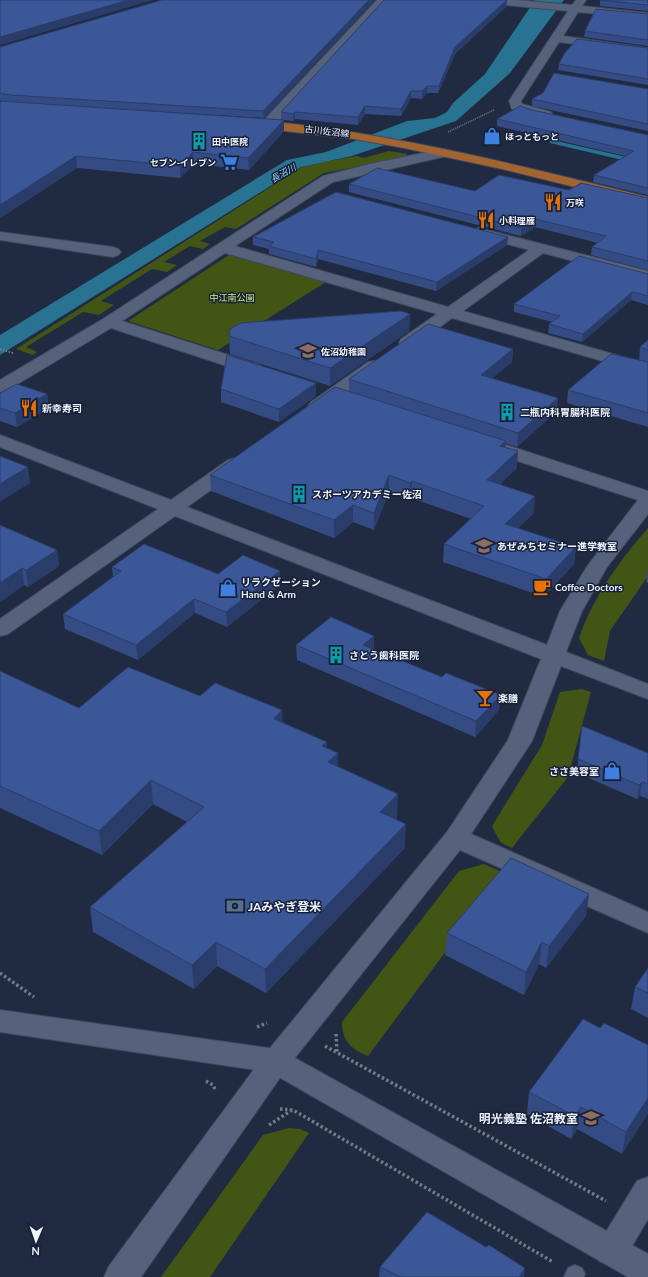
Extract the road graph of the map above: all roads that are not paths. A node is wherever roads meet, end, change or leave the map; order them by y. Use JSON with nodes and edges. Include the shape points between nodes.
{"nodes":[{"id":1,"x":383,"y":0,"type":"edge"},
{"id":2,"x":484,"y":0,"type":"edge"},
{"id":3,"x":578,"y":4,"type":"edge"},
{"id":4,"x":648,"y":16,"type":"edge"},
{"id":5,"x":555,"y":38,"type":"junction"},
{"id":6,"x":648,"y":51,"type":"edge"},
{"id":7,"x":534,"y":71,"type":"junction"},
{"id":8,"x":547,"y":73,"type":"dead end"},
{"id":9,"x":555,"y":117,"type":"edge"},
{"id":10,"x":246,"y":123,"type":"edge"},
{"id":11,"x":268,"y":124,"type":"junction"},
{"id":12,"x":442,"y":153,"type":"junction"},
{"id":13,"x":314,"y":188,"type":"junction"},
{"id":14,"x":332,"y":193,"type":"edge"},
{"id":15,"x":648,"y":201,"type":"edge"},
{"id":16,"x":464,"y":228,"type":"edge"},
{"id":17,"x":0,"y":236,"type":"edge"},
{"id":18,"x":224,"y":248,"type":"junction"},
{"id":19,"x":541,"y":248,"type":"junction"},
{"id":20,"x":113,"y":252,"type":"dead end"},
{"id":21,"x":648,"y":276,"type":"edge"},
{"id":22,"x":449,"y":313,"type":"junction"},
{"id":23,"x":109,"y":322,"type":"junction"},
{"id":24,"x":648,"y":369,"type":"edge"},
{"id":25,"x":266,"y":372,"type":"edge"},
{"id":26,"x":311,"y":387,"type":"edge"},
{"id":27,"x":0,"y":388,"type":"edge"},
{"id":28,"x":334,"y":394,"type":"junction"},
{"id":29,"x":356,"y":402,"type":"edge"},
{"id":30,"x":302,"y":416,"type":"edge"},
{"id":31,"x":0,"y":441,"type":"edge"},
{"id":32,"x":475,"y":441,"type":"edge"},
{"id":33,"x":251,"y":452,"type":"edge"},
{"id":34,"x":648,"y":497,"type":"edge"},
{"id":35,"x":648,"y":501,"type":"edge"},
{"id":36,"x":172,"y":508,"type":"junction"},
{"id":37,"x":0,"y":629,"type":"edge"},
{"id":38,"x":552,"y":656,"type":"junction"},
{"id":39,"x":648,"y":692,"type":"edge"},
{"id":40,"x":456,"y":838,"type":"junction"},
{"id":41,"x":648,"y":923,"type":"edge"},
{"id":42,"x":0,"y":1021,"type":"edge"},
{"id":43,"x":276,"y":1061,"type":"junction"},
{"id":44,"x":640,"y":1203,"type":"edge"},
{"id":45,"x":611,"y":1250,"type":"junction"},
{"id":46,"x":648,"y":1270,"type":"edge"},
{"id":47,"x":121,"y":1277,"type":"edge"}],
"edges":[{"from":1,"to":11,"type":"street"},
{"from":2,"to":3,"type":"street","via":[[560,7]]},
{"from":3,"to":4,"type":"street"},
{"from":3,"to":5,"type":"street"},
{"from":5,"to":6,"type":"street"},
{"from":5,"to":7,"type":"street"},
{"from":7,"to":8,"type":"street"},
{"from":7,"to":9,"type":"street","via":[[515,101],[516,106]]},
{"from":10,"to":11,"type":"main road","name":"古川佐沼線"},
{"from":11,"to":12,"type":"main road","name":"古川佐沼線","via":[[361,136]]},
{"from":12,"to":13,"type":"street","via":[[348,172],[328,179]]},
{"from":12,"to":15,"type":"main road","name":"古川佐沼線"},
{"from":13,"to":14,"type":"street"},
{"from":13,"to":18,"type":"street"},
{"from":16,"to":19,"type":"street"},
{"from":17,"to":20,"type":"street"},
{"from":18,"to":22,"type":"street"},
{"from":18,"to":23,"type":"street"},
{"from":19,"to":21,"type":"street"},
{"from":19,"to":22,"type":"street"},
{"from":22,"to":24,"type":"street"},
{"from":22,"to":28,"type":"street"},
{"from":23,"to":25,"type":"street"},
{"from":23,"to":27,"type":"street"},
{"from":26,"to":28,"type":"street"},
{"from":28,"to":29,"type":"street"},
{"from":28,"to":30,"type":"street"},
{"from":31,"to":36,"type":"street"},
{"from":32,"to":34,"type":"street"},
{"from":33,"to":36,"type":"street"},
{"from":35,"to":38,"type":"street","via":[[598,565],[571,611]]},
{"from":36,"to":37,"type":"street"},
{"from":36,"to":38,"type":"street"},
{"from":38,"to":39,"type":"street"},
{"from":38,"to":40,"type":"street","via":[[520,741]]},
{"from":40,"to":41,"type":"street"},
{"from":40,"to":43,"type":"street"},
{"from":42,"to":43,"type":"street"},
{"from":43,"to":45,"type":"street"},
{"from":43,"to":47,"type":"street"},
{"from":44,"to":45,"type":"street"},
{"from":45,"to":46,"type":"street"}]}
